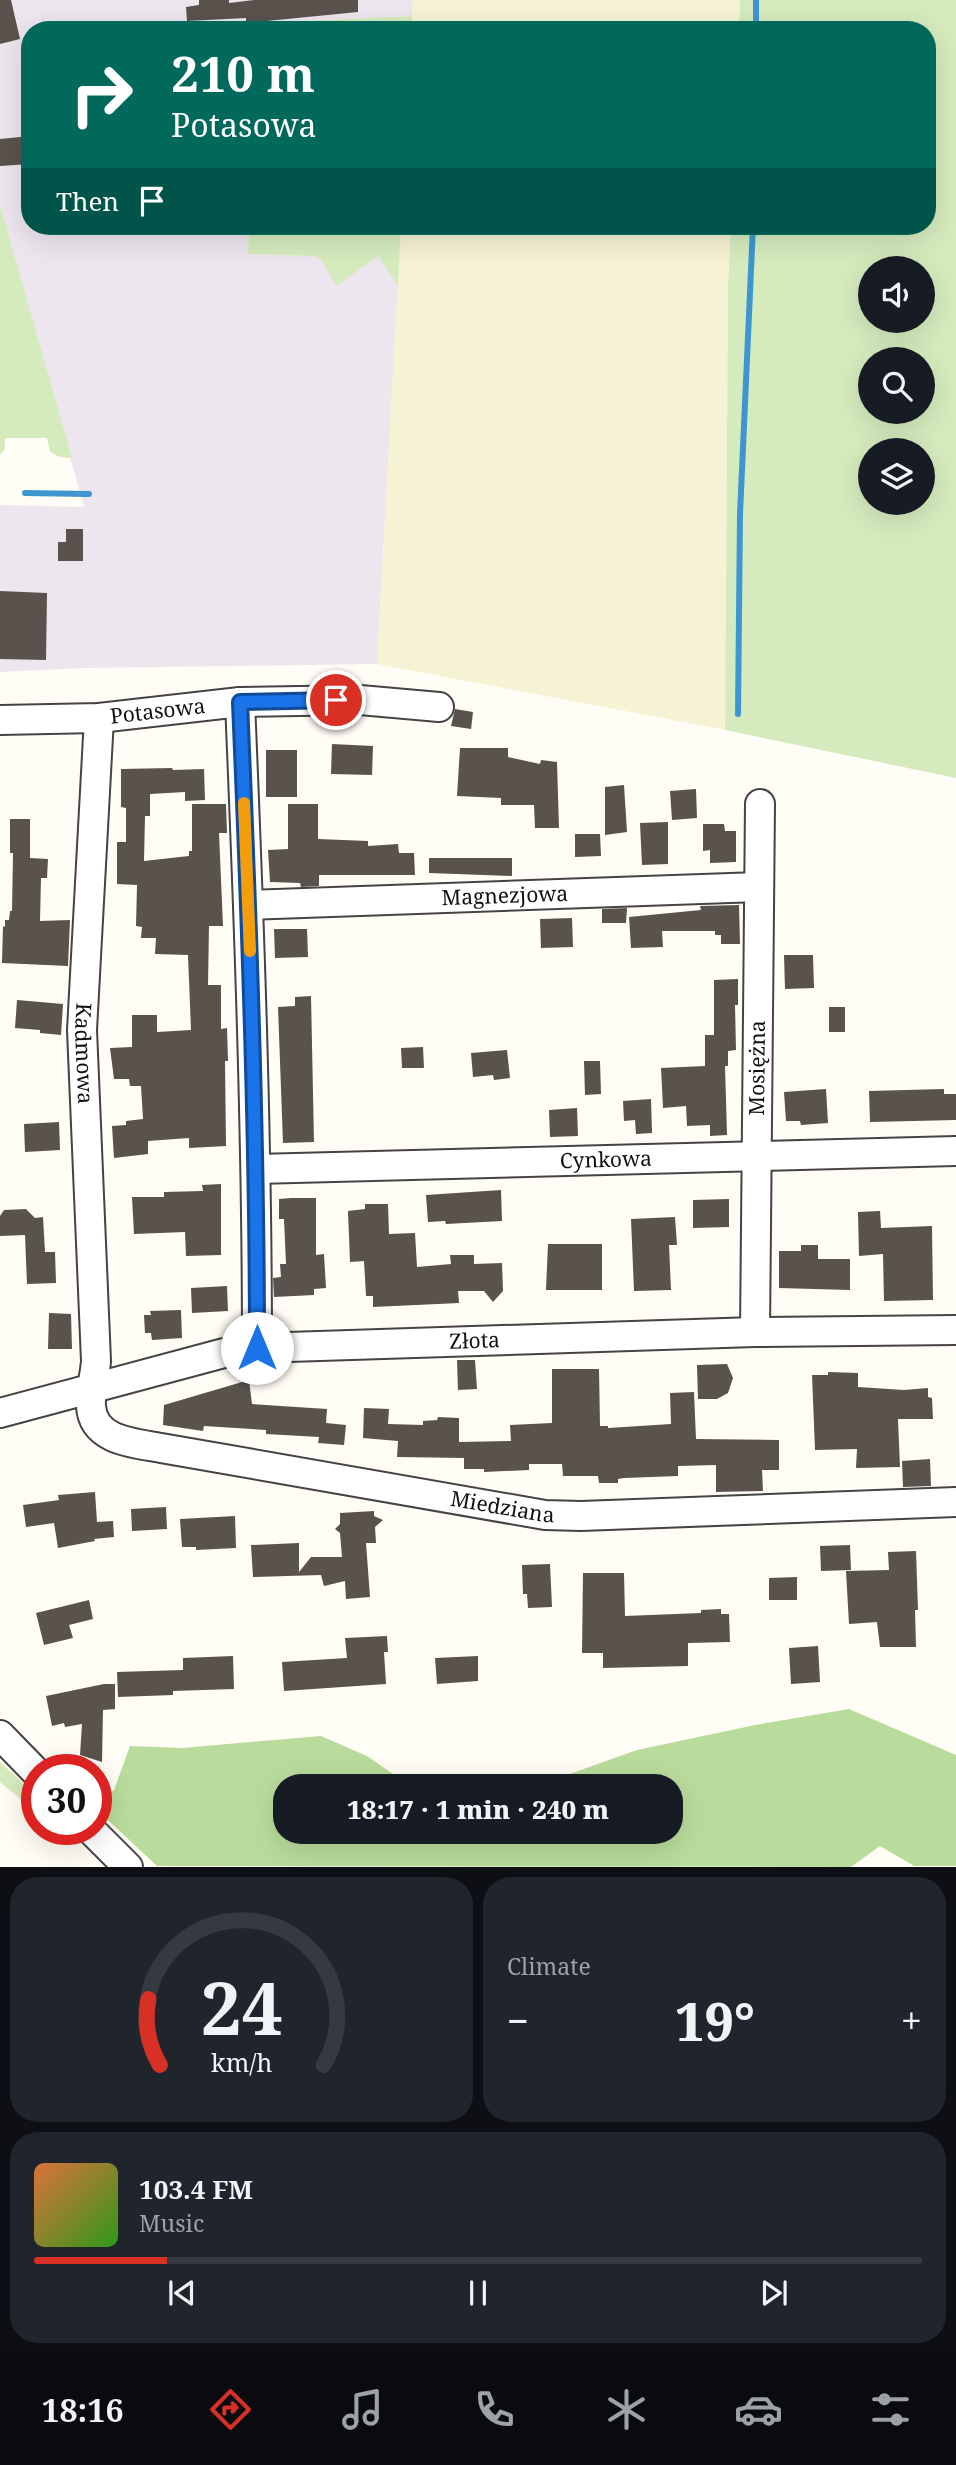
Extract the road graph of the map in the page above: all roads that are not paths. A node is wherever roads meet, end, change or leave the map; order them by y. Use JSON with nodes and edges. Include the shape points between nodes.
{"nodes":[{"id":1,"x":240,"y":702,"type":"junction"},
{"id":2,"x":439,"y":707,"type":"dead end"},
{"id":3,"x":99,"y":718,"type":"junction"},
{"id":4,"x":0,"y":720,"type":"edge"},
{"id":5,"x":760,"y":804,"type":"dead end"},
{"id":6,"x":759,"y":887,"type":"junction"},
{"id":7,"x":249,"y":905,"type":"junction"},
{"id":8,"x":956,"y":1151,"type":"edge"},
{"id":9,"x":758,"y":1155,"type":"junction"},
{"id":10,"x":256,"y":1169,"type":"junction"},
{"id":11,"x":956,"y":1330,"type":"edge"},
{"id":12,"x":755,"y":1332,"type":"junction"},
{"id":13,"x":257,"y":1348,"type":"junction"},
{"id":14,"x":92,"y":1390,"type":"junction"},
{"id":15,"x":0,"y":1413,"type":"edge"},
{"id":16,"x":956,"y":1502,"type":"edge"},
{"id":17,"x":0,"y":1735,"type":"edge"},
{"id":18,"x":21,"y":1757,"type":"edge"},
{"id":19,"x":106,"y":1845,"type":"edge"},
{"id":20,"x":128,"y":1867,"type":"edge"}],
"edges":[{"from":1,"to":2,"type":"street","name":"Potasowa","via":[[360,700]]},
{"from":1,"to":3,"type":"street","name":"Potasowa"},
{"from":1,"to":7,"type":"street"},
{"from":3,"to":4,"type":"street","name":"Potasowa"},
{"from":3,"to":14,"type":"street","name":"Kadmowa","via":[[82,1030],[96,1362]]},
{"from":5,"to":6,"type":"street","name":"Mosiężna"},
{"from":6,"to":7,"type":"street","name":"Magnezjowa"},
{"from":6,"to":9,"type":"street","name":"Mosiężna"},
{"from":7,"to":10,"type":"street"},
{"from":8,"to":9,"type":"street","name":"Cynkowa"},
{"from":9,"to":10,"type":"street","name":"Cynkowa"},
{"from":9,"to":12,"type":"street","name":"Mosiężna"},
{"from":10,"to":13,"type":"street"},
{"from":11,"to":12,"type":"street","name":"Złota"},
{"from":12,"to":13,"type":"street","name":"Złota"},
{"from":13,"to":14,"type":"street","name":"Złota","via":[[223,1353]]},
{"from":14,"to":15,"type":"street","name":"Złota"},
{"from":14,"to":16,"type":"street","name":"Miedziana","via":[[90,1408],[97,1426],[123,1440],[545,1515]]},
{"from":17,"to":18,"type":"street"},
{"from":19,"to":20,"type":"street"}]}
